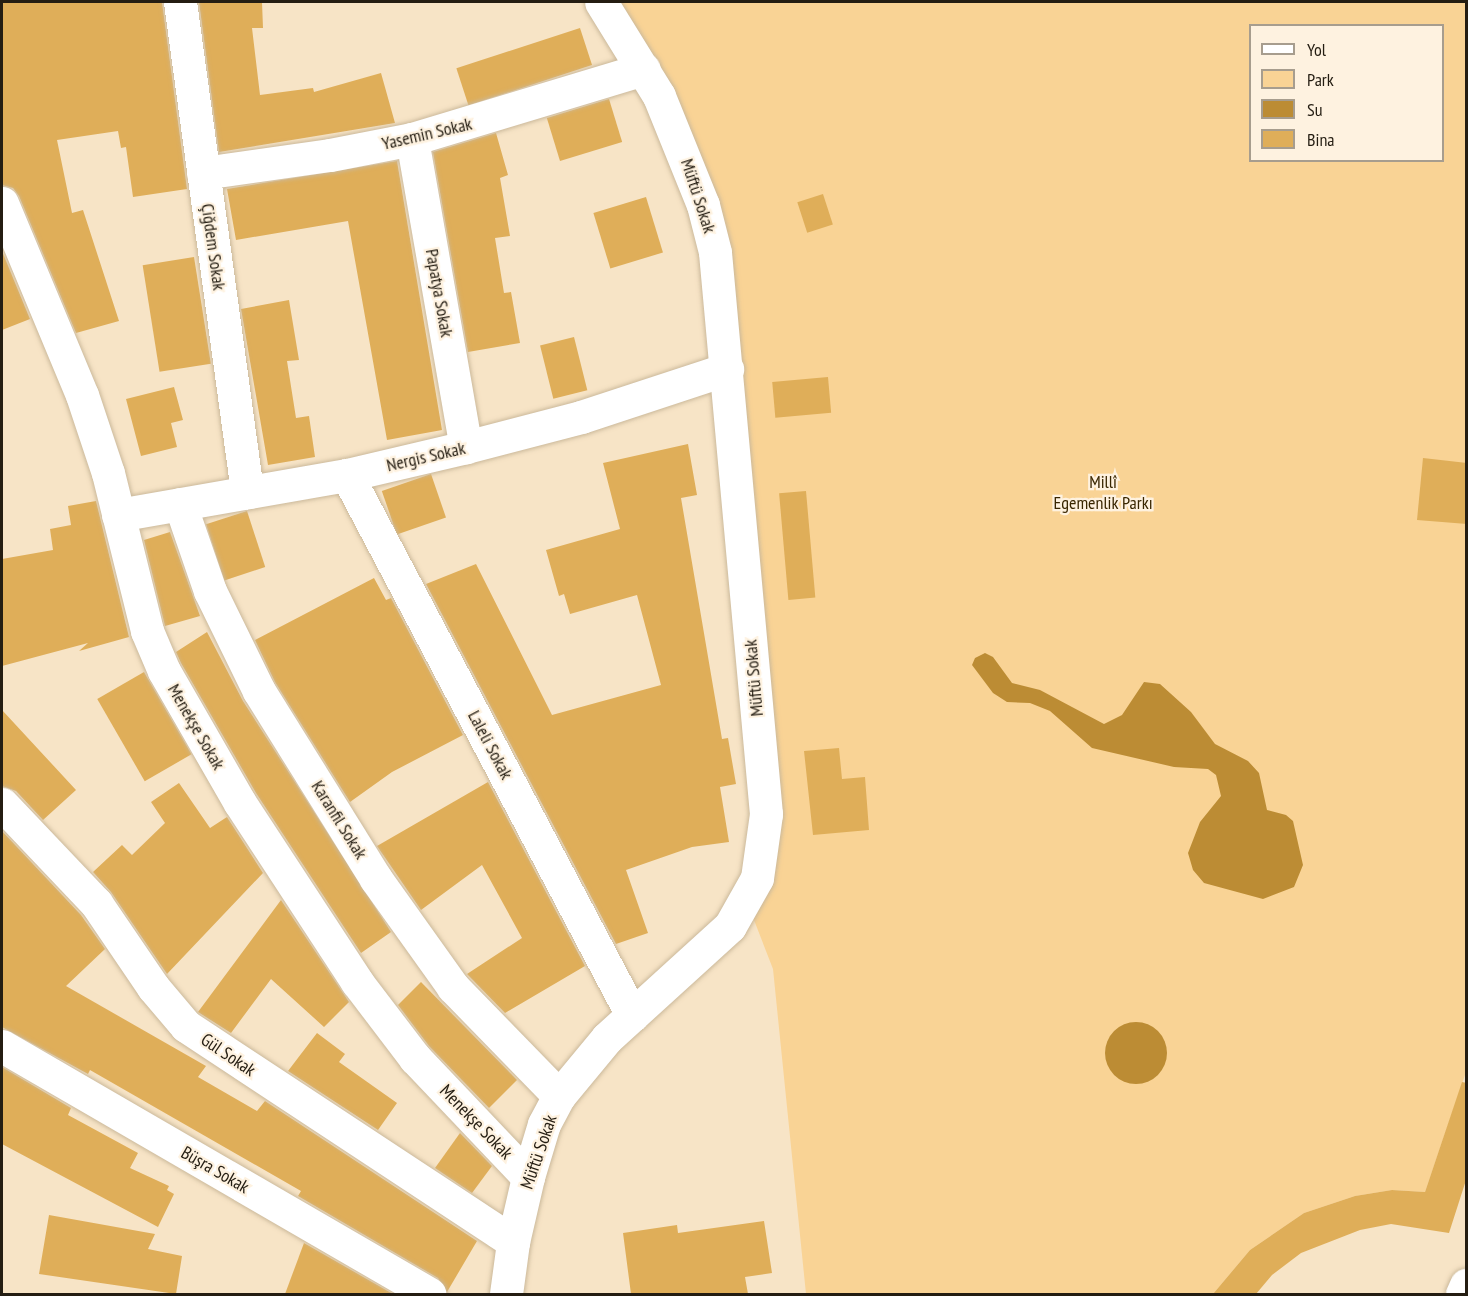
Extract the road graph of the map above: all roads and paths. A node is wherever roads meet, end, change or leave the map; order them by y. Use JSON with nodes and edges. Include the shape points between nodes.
{"nodes":[{"id":1,"x":180,"y":2,"type":"edge"},
{"id":2,"x":601,"y":2,"type":"edge"},
{"id":3,"x":645,"y":69,"type":"junction"},
{"id":4,"x":412,"y":139,"type":"junction"},
{"id":5,"x":203,"y":173,"type":"junction"},
{"id":6,"x":2,"y":203,"type":"edge"},
{"id":7,"x":727,"y":369,"type":"junction"},
{"id":8,"x":466,"y":447,"type":"junction"},
{"id":9,"x":348,"y":475,"type":"junction"},
{"id":10,"x":247,"y":492,"type":"junction"},
{"id":11,"x":180,"y":504,"type":"junction"},
{"id":12,"x":118,"y":515,"type":"junction"},
{"id":13,"x":2,"y":804,"type":"edge"},
{"id":14,"x":632,"y":1015,"type":"junction"},
{"id":15,"x":2,"y":1046,"type":"edge"},
{"id":16,"x":559,"y":1096,"type":"junction"},
{"id":17,"x":528,"y":1177,"type":"junction"},
{"id":18,"x":513,"y":1242,"type":"junction"},
{"id":19,"x":1467,"y":1285,"type":"edge"},
{"id":20,"x":429,"y":1294,"type":"edge"},
{"id":21,"x":506,"y":1294,"type":"edge"},
{"id":22,"x":1462,"y":1294,"type":"edge"}],
"edges":[{"from":1,"to":5,"type":"street","name":"Çiğdem Sokak"},
{"from":2,"to":3,"type":"street","name":"Müftü Sokak"},
{"from":3,"to":4,"type":"street","name":"Yasemin Sokak"},
{"from":3,"to":7,"type":"street","name":"Müftü Sokak","via":[[684,151],[706,213],[715,252]]},
{"from":4,"to":5,"type":"street","name":"Yasemin Sokak"},
{"from":4,"to":8,"type":"street","name":"Papatya Sokak"},
{"from":5,"to":10,"type":"street","name":"Çiğdem Sokak"},
{"from":6,"to":12,"type":"street","name":"Menekşe Sokak","via":[[82,395]]},
{"from":7,"to":8,"type":"street","name":"Nergis Sokak","via":[[581,417]]},
{"from":7,"to":14,"type":"street","name":"Müftü Sokak","via":[[766,814],[763,850],[747,902],[730,926]]},
{"from":8,"to":9,"type":"street","name":"Nergis Sokak"},
{"from":9,"to":10,"type":"street","name":"Nergis Sokak"},
{"from":9,"to":14,"type":"street","name":"Laleli Sokak"},
{"from":10,"to":11,"type":"street","name":"Nergis Sokak"},
{"from":11,"to":12,"type":"street","name":"Nergis Sokak"},
{"from":11,"to":16,"type":"street","name":"Karanfil Sokak","via":[[210,591],[259,691],[376,879],[453,987]]},
{"from":12,"to":17,"type":"street","name":"Menekşe Sokak","via":[[147,631],[170,681],[240,803],[357,982],[415,1058]]},
{"from":13,"to":18,"type":"street","name":"Gül Sokak","via":[[96,903],[153,987],[186,1026]]},
{"from":14,"to":16,"type":"street","name":"Müftü Sokak","via":[[607,1038]]},
{"from":15,"to":20,"type":"street","name":"Büşra Sokak"},
{"from":16,"to":17,"type":"street","name":"Müftü Sokak","via":[[544,1124]]},
{"from":17,"to":18,"type":"street","name":"Müftü Sokak"},
{"from":18,"to":21,"type":"street","name":"Müftü Sokak"},
{"from":19,"to":22,"type":"street"}]}
